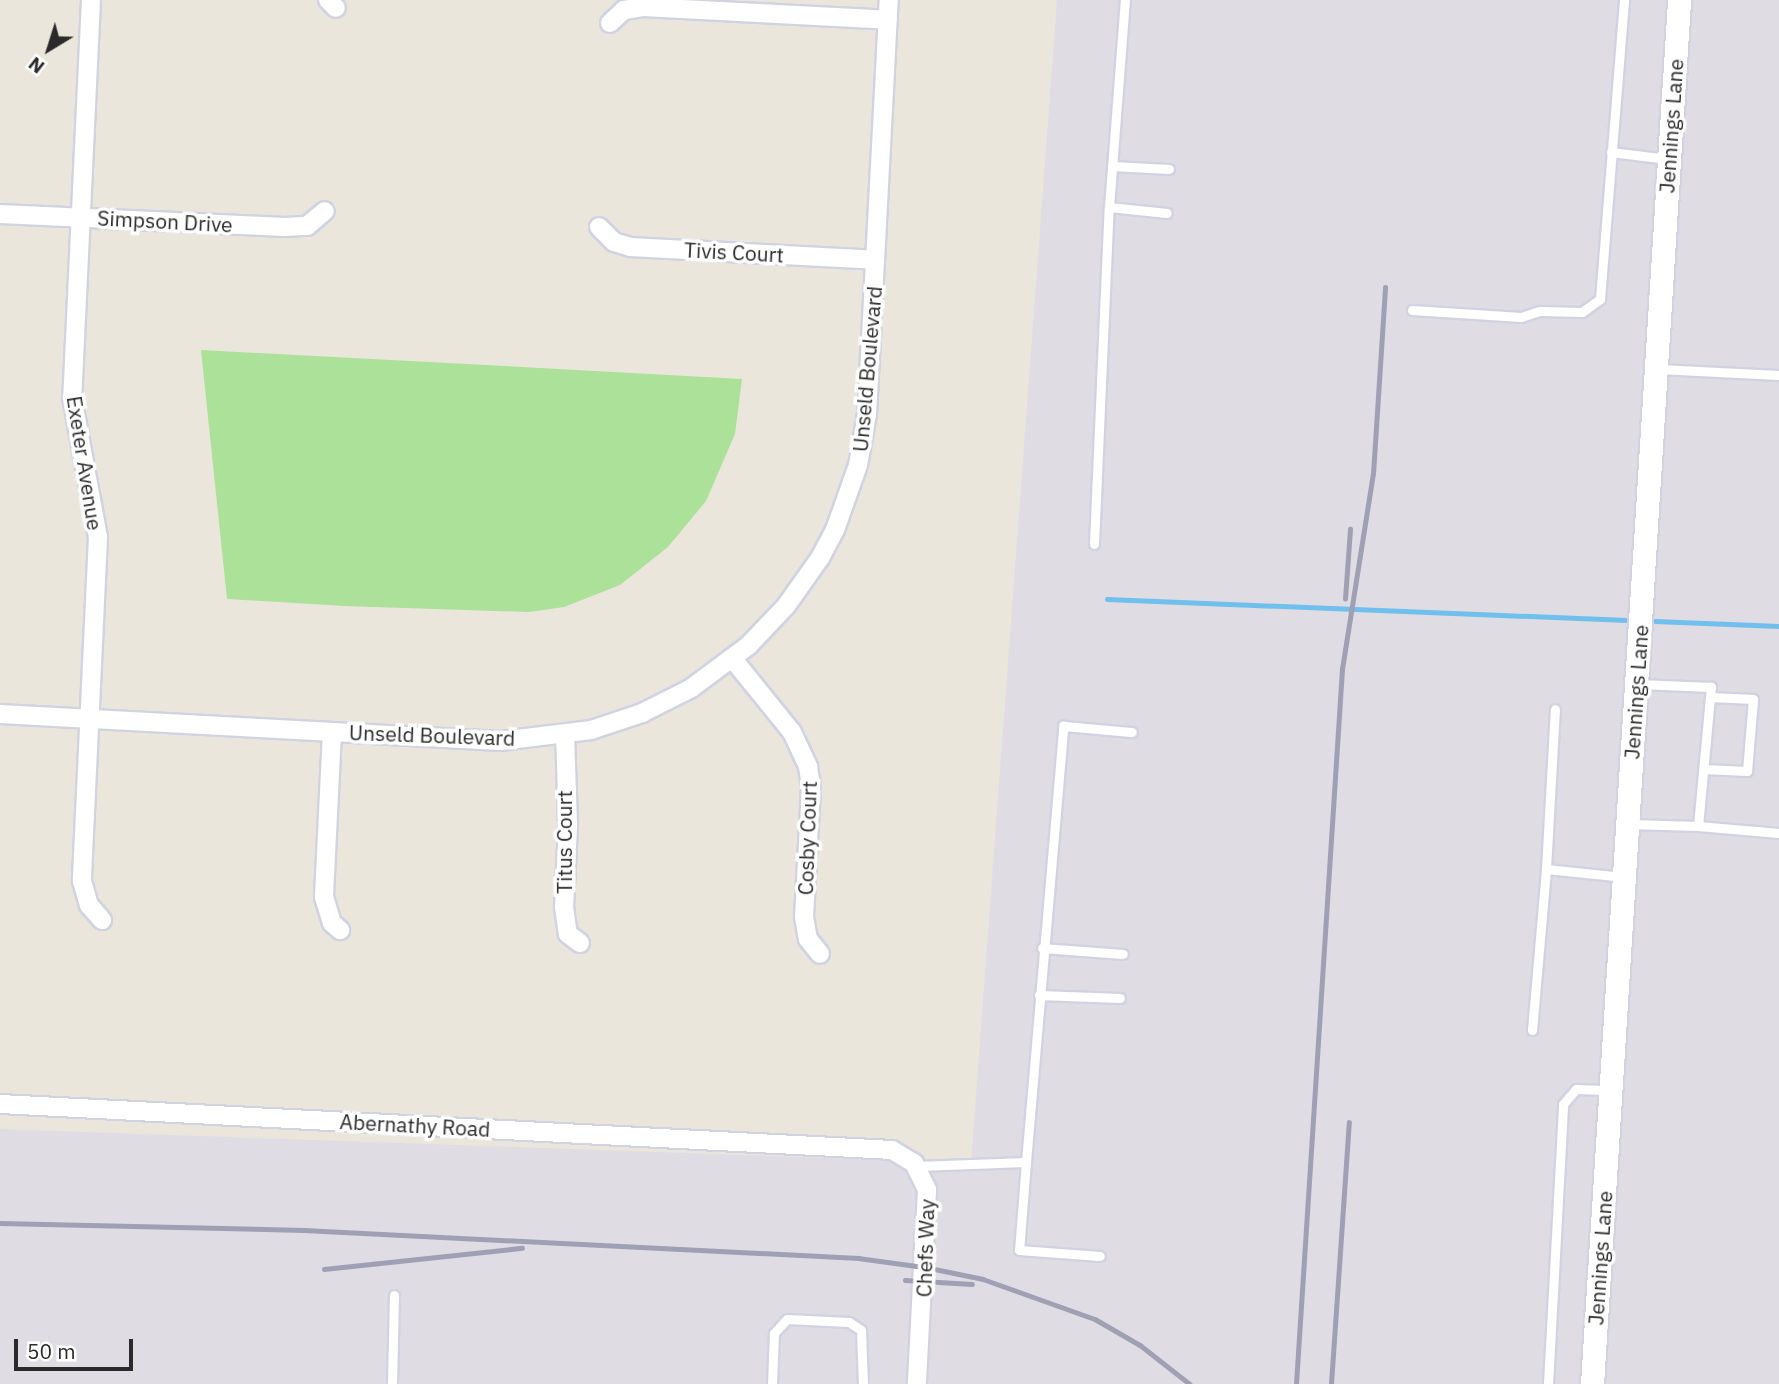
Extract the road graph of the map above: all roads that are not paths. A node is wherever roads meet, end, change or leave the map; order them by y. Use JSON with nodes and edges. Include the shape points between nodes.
{"nodes":[{"id":1,"x":91,"y":0,"type":"edge"},
{"id":2,"x":889,"y":0,"type":"edge"},
{"id":3,"x":1125,"y":0,"type":"edge"},
{"id":4,"x":1624,"y":0,"type":"edge"},
{"id":5,"x":1679,"y":0,"type":"edge"},
{"id":6,"x":888,"y":20,"type":"junction"},
{"id":7,"x":610,"y":23,"type":"dead end"},
{"id":8,"x":1611,"y":152,"type":"junction"},
{"id":9,"x":1670,"y":159,"type":"junction"},
{"id":10,"x":1112,"y":166,"type":"junction"},
{"id":11,"x":1169,"y":169,"type":"dead end"},
{"id":12,"x":1109,"y":207,"type":"junction"},
{"id":13,"x":325,"y":211,"type":"dead end"},
{"id":14,"x":1167,"y":213,"type":"dead end"},
{"id":15,"x":0,"y":214,"type":"edge"},
{"id":16,"x":80,"y":217,"type":"junction"},
{"id":17,"x":599,"y":227,"type":"dead end"},
{"id":18,"x":875,"y":260,"type":"junction"},
{"id":19,"x":1412,"y":310,"type":"dead end"},
{"id":20,"x":1656,"y":369,"type":"junction"},
{"id":21,"x":1779,"y":375,"type":"edge"},
{"id":22,"x":1094,"y":544,"type":"dead end"},
{"id":23,"x":732,"y":659,"type":"junction"},
{"id":24,"x":1637,"y":684,"type":"junction"},
{"id":25,"x":1710,"y":696,"type":"junction"},
{"id":26,"x":1555,"y":709,"type":"dead end"},
{"id":27,"x":0,"y":714,"type":"edge"},
{"id":28,"x":91,"y":719,"type":"junction"},
{"id":29,"x":332,"y":732,"type":"junction"},
{"id":30,"x":1132,"y":732,"type":"dead end"},
{"id":31,"x":565,"y":734,"type":"junction"},
{"id":32,"x":1704,"y":769,"type":"junction"},
{"id":33,"x":1628,"y":824,"type":"junction"},
{"id":34,"x":1698,"y":826,"type":"junction"},
{"id":35,"x":1779,"y":833,"type":"edge"},
{"id":36,"x":1546,"y":869,"type":"junction"},
{"id":37,"x":1625,"y":878,"type":"junction"},
{"id":38,"x":102,"y":920,"type":"dead end"},
{"id":39,"x":340,"y":930,"type":"dead end"},
{"id":40,"x":580,"y":943,"type":"dead end"},
{"id":41,"x":1042,"y":948,"type":"junction"},
{"id":42,"x":820,"y":954,"type":"dead end"},
{"id":43,"x":1123,"y":954,"type":"dead end"},
{"id":44,"x":1039,"y":995,"type":"junction"},
{"id":45,"x":1120,"y":998,"type":"dead end"},
{"id":46,"x":1532,"y":1030,"type":"dead end"},
{"id":47,"x":1611,"y":1090,"type":"junction"},
{"id":48,"x":0,"y":1104,"type":"edge"},
{"id":49,"x":1026,"y":1162,"type":"junction"},
{"id":50,"x":917,"y":1166,"type":"junction"},
{"id":51,"x":1100,"y":1256,"type":"dead end"},
{"id":52,"x":394,"y":1295,"type":"dead end"},
{"id":53,"x":392,"y":1384,"type":"edge"},
{"id":54,"x":772,"y":1384,"type":"edge"},
{"id":55,"x":863,"y":1384,"type":"edge"},
{"id":56,"x":917,"y":1384,"type":"edge"},
{"id":57,"x":1548,"y":1384,"type":"edge"},
{"id":58,"x":1592,"y":1384,"type":"edge"}],
"edges":[{"from":1,"to":16,"type":"street","name":"Exeter Avenue"},
{"from":2,"to":6,"type":"street","name":"Unseld Boulevard"},
{"from":3,"to":10,"type":"lane"},
{"from":4,"to":8,"type":"lane"},
{"from":5,"to":9,"type":"street","name":"Jennings Lane"},
{"from":6,"to":7,"type":"street","via":[[643,7],[624,10]]},
{"from":6,"to":18,"type":"street","name":"Unseld Boulevard"},
{"from":8,"to":9,"type":"lane"},
{"from":8,"to":19,"type":"lane","via":[[1600,299],[1591,309],[1540,311],[1521,317]]},
{"from":9,"to":20,"type":"street","name":"Jennings Lane"},
{"from":10,"to":11,"type":"lane"},
{"from":10,"to":12,"type":"lane"},
{"from":12,"to":14,"type":"lane"},
{"from":12,"to":22,"type":"lane"},
{"from":13,"to":16,"type":"street","name":"Simpson Drive","via":[[306,226],[285,227]]},
{"from":15,"to":16,"type":"street","name":"Simpson Drive"},
{"from":16,"to":28,"type":"street","name":"Exeter Avenue","via":[[72,397],[98,537]]},
{"from":17,"to":18,"type":"street","name":"Tivis Court","via":[[614,242],[630,247]]},
{"from":18,"to":23,"type":"street","name":"Unseld Boulevard","via":[[867,414],[852,487],[835,530],[804,584]]},
{"from":20,"to":21,"type":"lane"},
{"from":20,"to":24,"type":"street","name":"Jennings Lane"},
{"from":23,"to":31,"type":"street","name":"Unseld Boulevard","via":[[690,689],[642,713]]},
{"from":23,"to":42,"type":"street","name":"Cosby Court","via":[[792,732],[808,766],[811,788],[804,916],[808,939]]},
{"from":24,"to":25,"type":"lane","via":[[1711,687]]},
{"from":24,"to":33,"type":"street","name":"Jennings Lane"},
{"from":25,"to":32,"type":"lane"},
{"from":25,"to":32,"type":"lane","via":[[1753,699],[1747,771]]},
{"from":26,"to":36,"type":"lane"},
{"from":27,"to":28,"type":"street","name":"Unseld Boulevard"},
{"from":28,"to":29,"type":"street","name":"Unseld Boulevard"},
{"from":28,"to":38,"type":"street","name":"Exeter Avenue","via":[[82,881],[89,905]]},
{"from":29,"to":31,"type":"street","name":"Unseld Boulevard","via":[[500,741]]},
{"from":29,"to":39,"type":"street","via":[[324,897],[332,923]]},
{"from":30,"to":41,"type":"lane","via":[[1063,726]]},
{"from":31,"to":40,"type":"street","name":"Titus Court","via":[[568,826],[564,907],[568,934]]},
{"from":32,"to":34,"type":"lane"},
{"from":33,"to":34,"type":"lane"},
{"from":33,"to":37,"type":"street","name":"Jennings Lane"},
{"from":34,"to":35,"type":"lane"},
{"from":36,"to":37,"type":"lane"},
{"from":36,"to":46,"type":"lane"},
{"from":37,"to":47,"type":"street","name":"Jennings Lane"},
{"from":41,"to":43,"type":"lane"},
{"from":41,"to":44,"type":"lane"},
{"from":44,"to":45,"type":"lane"},
{"from":44,"to":49,"type":"lane"},
{"from":47,"to":57,"type":"lane","via":[[1576,1089],[1563,1104]]},
{"from":47,"to":58,"type":"street","name":"Jennings Lane"},
{"from":48,"to":50,"type":"street","name":"Abernathy Road","via":[[829,1145],[892,1150]]},
{"from":49,"to":50,"type":"lane"},
{"from":49,"to":51,"type":"lane","via":[[1019,1250]]},
{"from":50,"to":56,"type":"street","name":"Chefs Way","via":[[926,1182],[927,1203]]},
{"from":52,"to":53,"type":"lane"},
{"from":54,"to":55,"type":"lane","via":[[774,1333],[787,1319],[849,1322],[861,1330]]}]}
